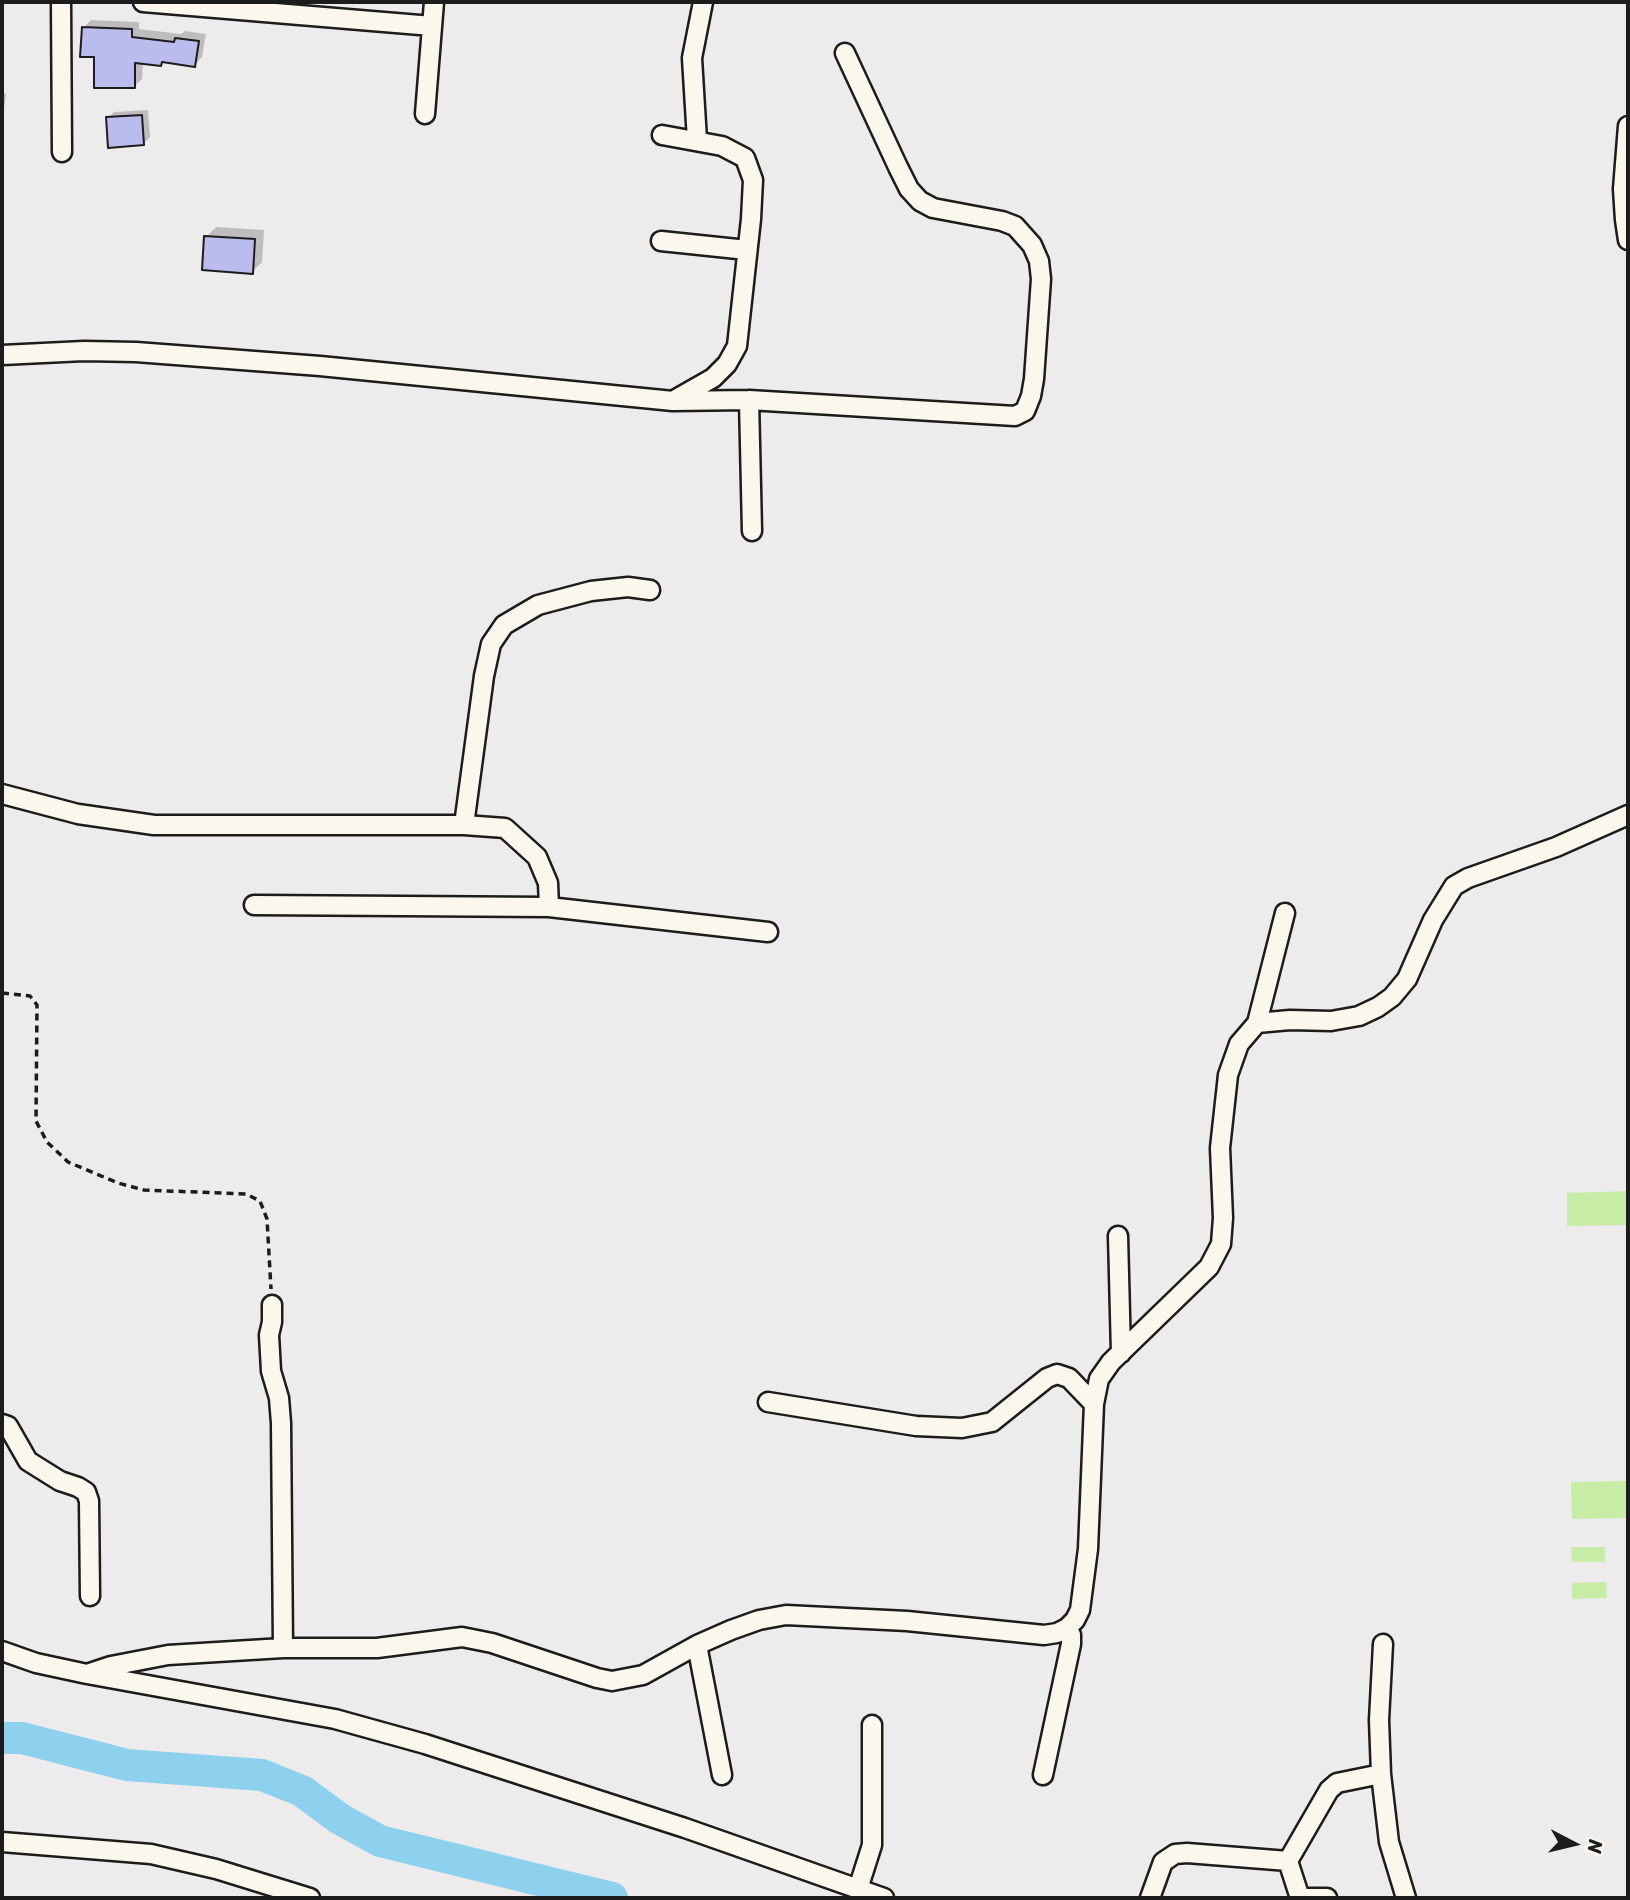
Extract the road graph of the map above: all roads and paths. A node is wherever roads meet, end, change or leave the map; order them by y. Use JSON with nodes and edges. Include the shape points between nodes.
{"nodes":[{"id":1,"x":61,"y":2,"type":"edge"},
{"id":2,"x":144,"y":2,"type":"edge"},
{"id":3,"x":434,"y":2,"type":"edge"},
{"id":4,"x":703,"y":2,"type":"edge"},
{"id":5,"x":432,"y":26,"type":"junction"},
{"id":6,"x":845,"y":53,"type":"dead end"},
{"id":7,"x":425,"y":114,"type":"dead end"},
{"id":8,"x":1628,"y":126,"type":"edge"},
{"id":9,"x":662,"y":135,"type":"dead end"},
{"id":10,"x":697,"y":140,"type":"junction"},
{"id":11,"x":62,"y":152,"type":"dead end"},
{"id":12,"x":1628,"y":240,"type":"edge"},
{"id":13,"x":661,"y":241,"type":"dead end"},
{"id":14,"x":747,"y":250,"type":"junction"},
{"id":15,"x":2,"y":355,"type":"edge"},
{"id":16,"x":749,"y":400,"type":"junction"},
{"id":17,"x":673,"y":401,"type":"junction"},
{"id":18,"x":752,"y":531,"type":"dead end"},
{"id":19,"x":650,"y":590,"type":"dead end"},
{"id":20,"x":2,"y":794,"type":"edge"},
{"id":21,"x":1628,"y":815,"type":"edge"},
{"id":22,"x":464,"y":825,"type":"junction"},
{"id":23,"x":254,"y":905,"type":"dead end"},
{"id":24,"x":549,"y":907,"type":"junction"},
{"id":25,"x":1285,"y":913,"type":"dead end"},
{"id":26,"x":768,"y":932,"type":"dead end"},
{"id":27,"x":2,"y":993,"type":"edge"},
{"id":28,"x":1258,"y":1023,"type":"junction"},
{"id":29,"x":1118,"y":1236,"type":"dead end"},
{"id":30,"x":272,"y":1305,"type":"joint"},
{"id":31,"x":1121,"y":1353,"type":"junction"},
{"id":32,"x":768,"y":1402,"type":"dead end"},
{"id":33,"x":1094,"y":1404,"type":"junction"},
{"id":34,"x":2,"y":1424,"type":"edge"},
{"id":35,"x":90,"y":1596,"type":"dead end"},
{"id":36,"x":1067,"y":1628,"type":"junction"},
{"id":37,"x":697,"y":1644,"type":"junction"},
{"id":38,"x":1383,"y":1644,"type":"dead end"},
{"id":39,"x":283,"y":1648,"type":"junction"},
{"id":40,"x":2,"y":1651,"type":"edge"},
{"id":41,"x":87,"y":1674,"type":"junction"},
{"id":42,"x":872,"y":1725,"type":"dead end"},
{"id":43,"x":1381,"y":1774,"type":"junction"},
{"id":44,"x":722,"y":1775,"type":"dead end"},
{"id":45,"x":1043,"y":1775,"type":"dead end"},
{"id":46,"x":2,"y":1842,"type":"edge"},
{"id":47,"x":1288,"y":1861,"type":"junction"},
{"id":48,"x":858,"y":1889,"type":"junction"},
{"id":49,"x":310,"y":1898,"type":"edge"},
{"id":50,"x":884,"y":1898,"type":"edge"},
{"id":51,"x":1150,"y":1898,"type":"edge"},
{"id":52,"x":1300,"y":1898,"type":"edge"},
{"id":53,"x":1327,"y":1898,"type":"edge"},
{"id":54,"x":1406,"y":1898,"type":"edge"}],
"edges":[{"from":1,"to":11,"type":"street"},
{"from":2,"to":5,"type":"street"},
{"from":3,"to":5,"type":"street"},
{"from":4,"to":10,"type":"street","via":[[692,58]]},
{"from":5,"to":7,"type":"street"},
{"from":6,"to":16,"type":"street","via":[[898,167],[920,201],[1015,226],[1032,245],[1041,279],[1031,396],[1025,411],[1015,416]]},
{"from":8,"to":12,"type":"street","via":[[1623,189]]},
{"from":9,"to":10,"type":"street"},
{"from":10,"to":14,"type":"street","via":[[745,158],[753,180]]},
{"from":13,"to":14,"type":"street"},
{"from":14,"to":17,"type":"street","via":[[737,346],[713,378]]},
{"from":15,"to":17,"type":"street","via":[[135,352]]},
{"from":16,"to":17,"type":"street"},
{"from":16,"to":18,"type":"street"},
{"from":19,"to":22,"type":"street","via":[[591,591],[538,605],[504,625],[491,643],[484,676]]},
{"from":20,"to":22,"type":"street","via":[[78,814],[154,825]]},
{"from":21,"to":28,"type":"street","via":[[1454,886],[1407,979],[1378,1007],[1331,1021]]},
{"from":22,"to":24,"type":"street","via":[[505,828],[520,841],[537,858],[548,883]]},
{"from":23,"to":24,"type":"street"},
{"from":24,"to":26,"type":"street"},
{"from":25,"to":28,"type":"street"},
{"from":27,"to":30,"type":"path","via":[[30,996],[37,1005],[36,1121],[47,1142],[68,1162],[131,1187],[246,1194],[260,1201],[267,1219]]},
{"from":28,"to":31,"type":"street","via":[[1239,1044],[1228,1075],[1220,1148],[1221,1244],[1209,1267]]},
{"from":29,"to":31,"type":"street"},
{"from":30,"to":39,"type":"street","via":[[271,1371],[281,1423]]},
{"from":31,"to":33,"type":"street","via":[[1100,1379]]},
{"from":32,"to":33,"type":"street","via":[[916,1426],[962,1428],[992,1422],[1057,1374],[1069,1378]]},
{"from":33,"to":36,"type":"street","via":[[1086,1561],[1080,1610]]},
{"from":34,"to":35,"type":"street","via":[[8,1426],[28,1461],[86,1492]]},
{"from":36,"to":37,"type":"street","via":[[1044,1635],[786,1615],[759,1620]]},
{"from":36,"to":45,"type":"street","via":[[1071,1644]]},
{"from":37,"to":39,"type":"street","via":[[643,1675],[612,1681],[461,1637],[377,1648]]},
{"from":37,"to":44,"type":"street"},
{"from":38,"to":43,"type":"street"},
{"from":39,"to":41,"type":"street","via":[[169,1655]]},
{"from":40,"to":41,"type":"street"},
{"from":41,"to":48,"type":"street","via":[[335,1719],[425,1744]]},
{"from":42,"to":48,"type":"street","via":[[872,1846]]},
{"from":43,"to":47,"type":"street","via":[[1337,1783],[1329,1790]]},
{"from":43,"to":54,"type":"street","via":[[1389,1842]]},
{"from":46,"to":49,"type":"street","via":[[151,1854]]},
{"from":47,"to":51,"type":"street","via":[[1175,1854],[1158,1870]]},
{"from":47,"to":52,"type":"street"},
{"from":48,"to":50,"type":"street"},
{"from":52,"to":53,"type":"street"}]}
